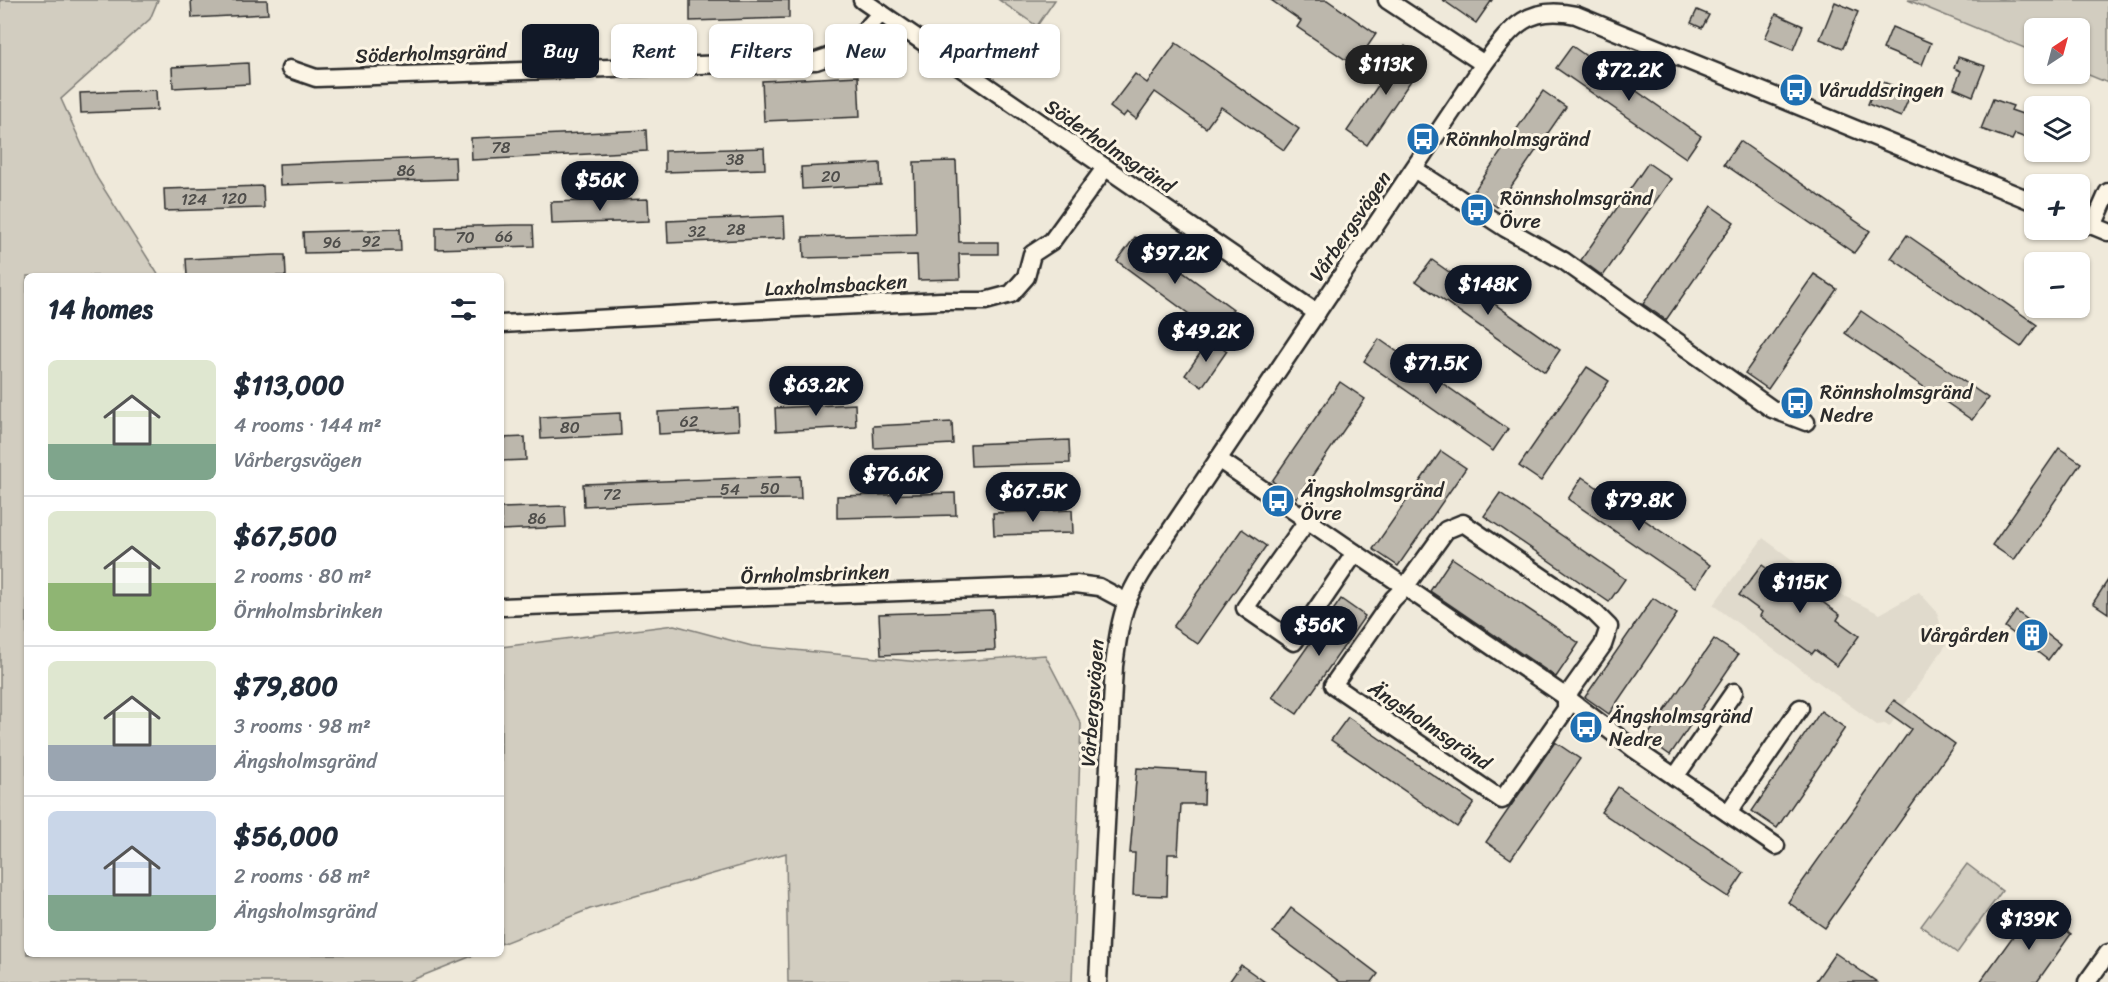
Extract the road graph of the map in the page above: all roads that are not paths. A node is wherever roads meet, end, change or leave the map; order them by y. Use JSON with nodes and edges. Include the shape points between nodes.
{"nodes":[{"id":1,"x":862,"y":0,"type":"edge"},
{"id":2,"x":1387,"y":0,"type":"edge"},
{"id":3,"x":881,"y":13,"type":"junction"},
{"id":4,"x":1484,"y":64,"type":"junction"},
{"id":5,"x":290,"y":69,"type":"dead end"},
{"id":6,"x":1105,"y":168,"type":"junction"},
{"id":7,"x":1414,"y":169,"type":"junction"},
{"id":8,"x":2108,"y":192,"type":"edge"},
{"id":9,"x":2024,"y":198,"type":"edge"},
{"id":10,"x":2093,"y":226,"type":"edge"},
{"id":11,"x":1317,"y":313,"type":"junction"},
{"id":12,"x":504,"y":324,"type":"edge"},
{"id":13,"x":1806,"y":422,"type":"dead end"},
{"id":14,"x":1218,"y":459,"type":"junction"},
{"id":15,"x":1307,"y":521,"type":"junction"},
{"id":16,"x":1355,"y":553,"type":"junction"},
{"id":17,"x":1405,"y":587,"type":"junction"},
{"id":18,"x":1127,"y":602,"type":"junction"},
{"id":19,"x":504,"y":607,"type":"edge"},
{"id":20,"x":1734,"y":692,"type":"dead end"},
{"id":21,"x":1566,"y":697,"type":"junction"},
{"id":22,"x":1800,"y":708,"type":"dead end"},
{"id":23,"x":1675,"y":777,"type":"junction"},
{"id":24,"x":1728,"y":813,"type":"junction"},
{"id":25,"x":1776,"y":846,"type":"dead end"},
{"id":26,"x":2108,"y":952,"type":"edge"},
{"id":27,"x":1098,"y":982,"type":"edge"},
{"id":28,"x":2087,"y":982,"type":"edge"}],
"edges":[{"from":1,"to":3,"type":"street","name":"Söderholmsgränd"},
{"from":2,"to":4,"type":"street"},
{"from":3,"to":5,"type":"street","name":"Söderholmsgränd","via":[[836,55],[816,61],[316,78]]},
{"from":3,"to":6,"type":"street","name":"Söderholmsgränd"},
{"from":4,"to":7,"type":"street","name":"Vårbergsvägen"},
{"from":4,"to":9,"type":"street","name":"Vårbergsvägen","via":[[1516,24],[1529,16],[1545,12],[1576,15]]},
{"from":6,"to":11,"type":"street","name":"Söderholmsgränd"},
{"from":6,"to":12,"type":"street","name":"Laxholmsbacken","via":[[1052,241],[1032,254],[1026,277],[1011,294],[985,302],[869,304]]},
{"from":7,"to":11,"type":"street","name":"Vårbergsvägen"},
{"from":7,"to":13,"type":"street","via":[[1564,261],[1772,409]]},
{"from":8,"to":10,"type":"street"},
{"from":11,"to":14,"type":"street","name":"Vårbergsvägen"},
{"from":14,"to":15,"type":"street"},
{"from":14,"to":18,"type":"street","name":"Vårbergsvägen","via":[[1142,572]]},
{"from":15,"to":16,"type":"street"},
{"from":15,"to":16,"type":"street","via":[[1245,608],[1294,642]]},
{"from":16,"to":17,"type":"street"},
{"from":17,"to":21,"type":"street"},
{"from":17,"to":21,"type":"street","name":"Ängsholmsgränd","via":[[1446,530],[1463,523],[1609,627],[1603,645]]},
{"from":17,"to":21,"type":"street","name":"Ängsholmsgränd","via":[[1334,685],[1502,800],[1566,709]]},
{"from":18,"to":19,"type":"street","name":"Örnholmsbrinken","via":[[1100,587],[1076,584]]},
{"from":18,"to":27,"type":"street","name":"Vårbergsvägen","via":[[1114,666]]},
{"from":20,"to":23,"type":"street"},
{"from":21,"to":23,"type":"street"},
{"from":22,"to":24,"type":"street"},
{"from":23,"to":24,"type":"street"},
{"from":24,"to":25,"type":"street"},
{"from":26,"to":28,"type":"street"}]}
